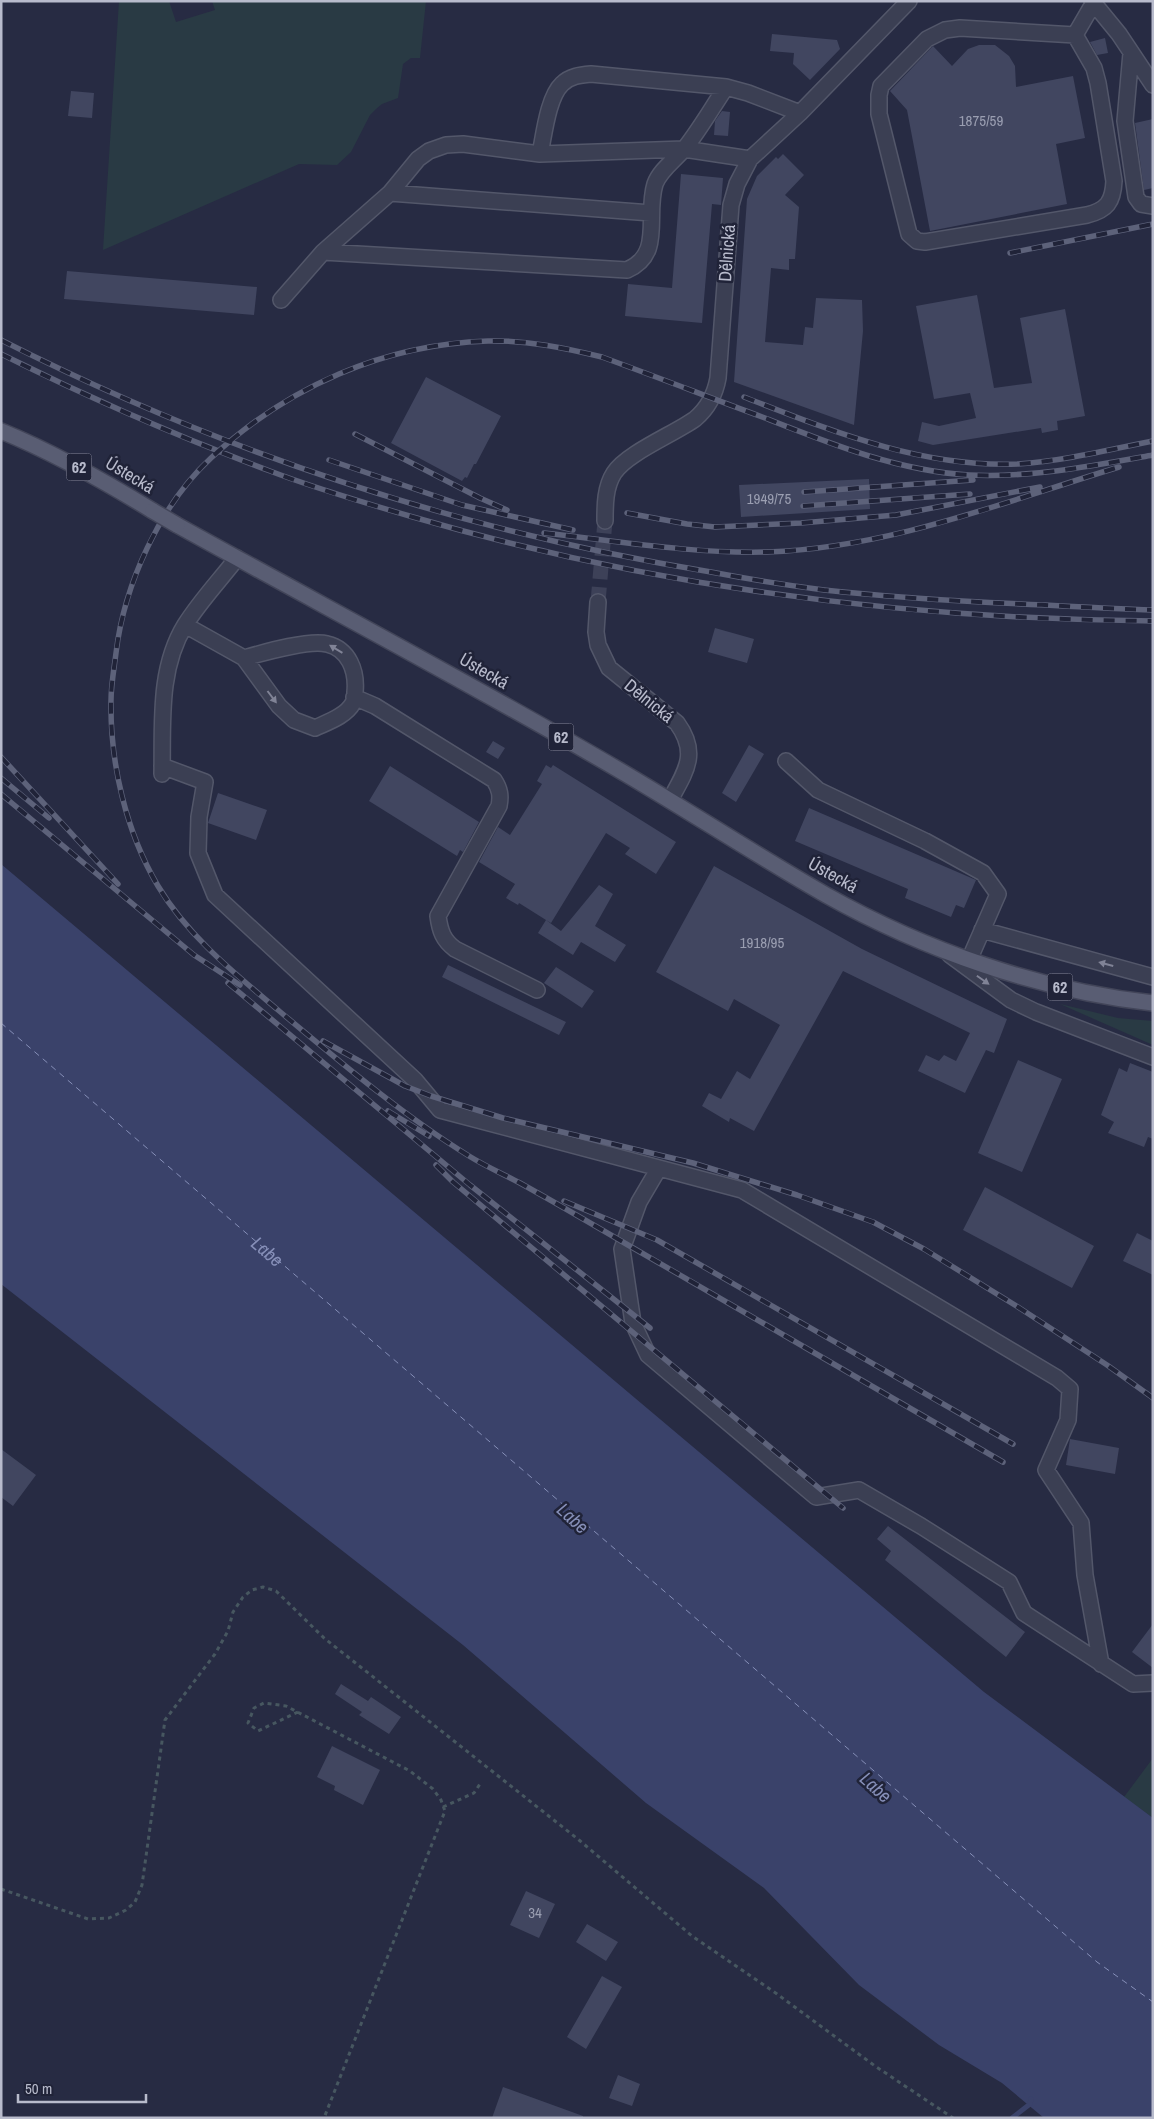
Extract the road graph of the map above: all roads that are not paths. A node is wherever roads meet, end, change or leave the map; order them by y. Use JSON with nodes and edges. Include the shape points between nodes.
{"nodes":[{"id":1,"x":909,"y":1,"type":"edge"},
{"id":2,"x":1092,"y":3,"type":"edge"},
{"id":3,"x":1075,"y":35,"type":"junction"},
{"id":4,"x":1131,"y":53,"type":"junction"},
{"id":5,"x":1153,"y":85,"type":"edge"},
{"id":6,"x":726,"y":87,"type":"junction"},
{"id":7,"x":800,"y":113,"type":"junction"},
{"id":8,"x":684,"y":149,"type":"junction"},
{"id":9,"x":540,"y":154,"type":"junction"},
{"id":10,"x":750,"y":160,"type":"junction"},
{"id":11,"x":390,"y":194,"type":"junction"},
{"id":12,"x":1153,"y":206,"type":"edge"},
{"id":13,"x":651,"y":213,"type":"junction"},
{"id":14,"x":323,"y":252,"type":"junction"},
{"id":15,"x":280,"y":300,"type":"dead end"},
{"id":16,"x":1,"y":431,"type":"edge"},
{"id":17,"x":605,"y":521,"type":"tunnel mouth"},
{"id":18,"x":237,"y":558,"type":"junction"},
{"id":19,"x":598,"y":602,"type":"tunnel mouth"},
{"id":20,"x":185,"y":625,"type":"junction"},
{"id":21,"x":244,"y":658,"type":"junction"},
{"id":22,"x":354,"y":696,"type":"junction"},
{"id":23,"x":786,"y":761,"type":"dead end"},
{"id":24,"x":670,"y":800,"type":"junction"},
{"id":25,"x":982,"y":930,"type":"junction"},
{"id":26,"x":944,"y":950,"type":"junction"},
{"id":27,"x":970,"y":958,"type":"junction"},
{"id":28,"x":1153,"y":977,"type":"edge"},
{"id":29,"x":537,"y":990,"type":"dead end"},
{"id":30,"x":1153,"y":1003,"type":"edge"},
{"id":31,"x":1153,"y":1056,"type":"edge"},
{"id":32,"x":659,"y":1168,"type":"junction"},
{"id":33,"x":1102,"y":1664,"type":"junction"},
{"id":34,"x":1153,"y":1683,"type":"edge"}],
"edges":[{"from":1,"to":7,"type":"street","name":"Dělnická"},
{"from":2,"to":3,"type":"street"},
{"from":2,"to":4,"type":"street"},
{"from":3,"to":3,"type":"street","via":[[960,28],[945,30],[927,38],[881,86],[879,114],[909,234],[917,241],[1087,216],[1107,205],[1113,196],[1114,181],[1098,83],[1094,68]]},
{"from":4,"to":5,"type":"street"},
{"from":4,"to":12,"type":"street","via":[[1126,130],[1136,196],[1141,204]]},
{"from":6,"to":7,"type":"street"},
{"from":6,"to":8,"type":"street"},
{"from":6,"to":9,"type":"street","via":[[590,74],[576,76],[561,84],[553,97]]},
{"from":7,"to":10,"type":"street","name":"Dělnická"},
{"from":8,"to":9,"type":"street"},
{"from":8,"to":10,"type":"street"},
{"from":8,"to":13,"type":"street","via":[[656,181]]},
{"from":9,"to":11,"type":"street","via":[[463,144],[446,145],[418,159]]},
{"from":10,"to":17,"type":"street","name":"Dělnická","via":[[737,184],[731,205],[718,378],[712,398],[694,420],[632,457],[614,473],[605,501]]},
{"from":11,"to":13,"type":"street"},
{"from":11,"to":14,"type":"street"},
{"from":13,"to":14,"type":"street","via":[[650,249],[644,259],[627,270]]},
{"from":14,"to":15,"type":"street"},
{"from":16,"to":18,"type":"main road","name":"Ústecká","number":"62","bridge":true,"via":[[89,472]]},
{"from":18,"to":20,"type":"street"},
{"from":18,"to":24,"type":"main road","name":"Ústecká","number":"62","via":[[407,649]]},
{"from":19,"to":24,"type":"street","name":"Dělnická","via":[[597,639],[608,668],[676,723],[684,734],[690,756]]},
{"from":20,"to":21,"type":"street"},
{"from":20,"to":32,"type":"street","via":[[165,677],[162,770],[205,782],[199,817],[198,853],[215,895],[415,1080],[440,1110]]},
{"from":22,"to":21,"type":"street","one_way":true,"via":[[356,679],[350,661],[340,649],[326,643]]},
{"from":21,"to":22,"type":"street","one_way":true,"via":[[279,706],[294,720],[316,728],[339,717],[354,702]]},
{"from":22,"to":29,"type":"street","via":[[494,780],[499,787],[499,806],[438,916],[439,930],[455,949]]},
{"from":23,"to":25,"type":"street","via":[[818,790],[983,873],[998,894]]},
{"from":24,"to":26,"type":"main road","name":"Ústecká","number":"62","via":[[828,895]]},
{"from":25,"to":27,"type":"street"},
{"from":28,"to":25,"type":"street","one_way":true},
{"from":26,"to":27,"type":"main road","name":"Ústecká","number":"62"},
{"from":26,"to":31,"type":"street","name":"Ústecká","one_way":true,"via":[[1011,1000]]},
{"from":27,"to":30,"type":"main road","name":"Ústecká","number":"62","via":[[1066,989]]},
{"from":32,"to":33,"type":"street","via":[[742,1190],[1057,1378],[1070,1389],[1068,1420],[1046,1470],[1081,1523],[1085,1575]]},
{"from":32,"to":33,"type":"street","via":[[639,1202],[622,1249],[633,1323],[648,1355],[816,1497],[859,1490],[921,1526],[1009,1582],[1024,1613]]},
{"from":33,"to":34,"type":"street","via":[[1133,1684]]}]}
